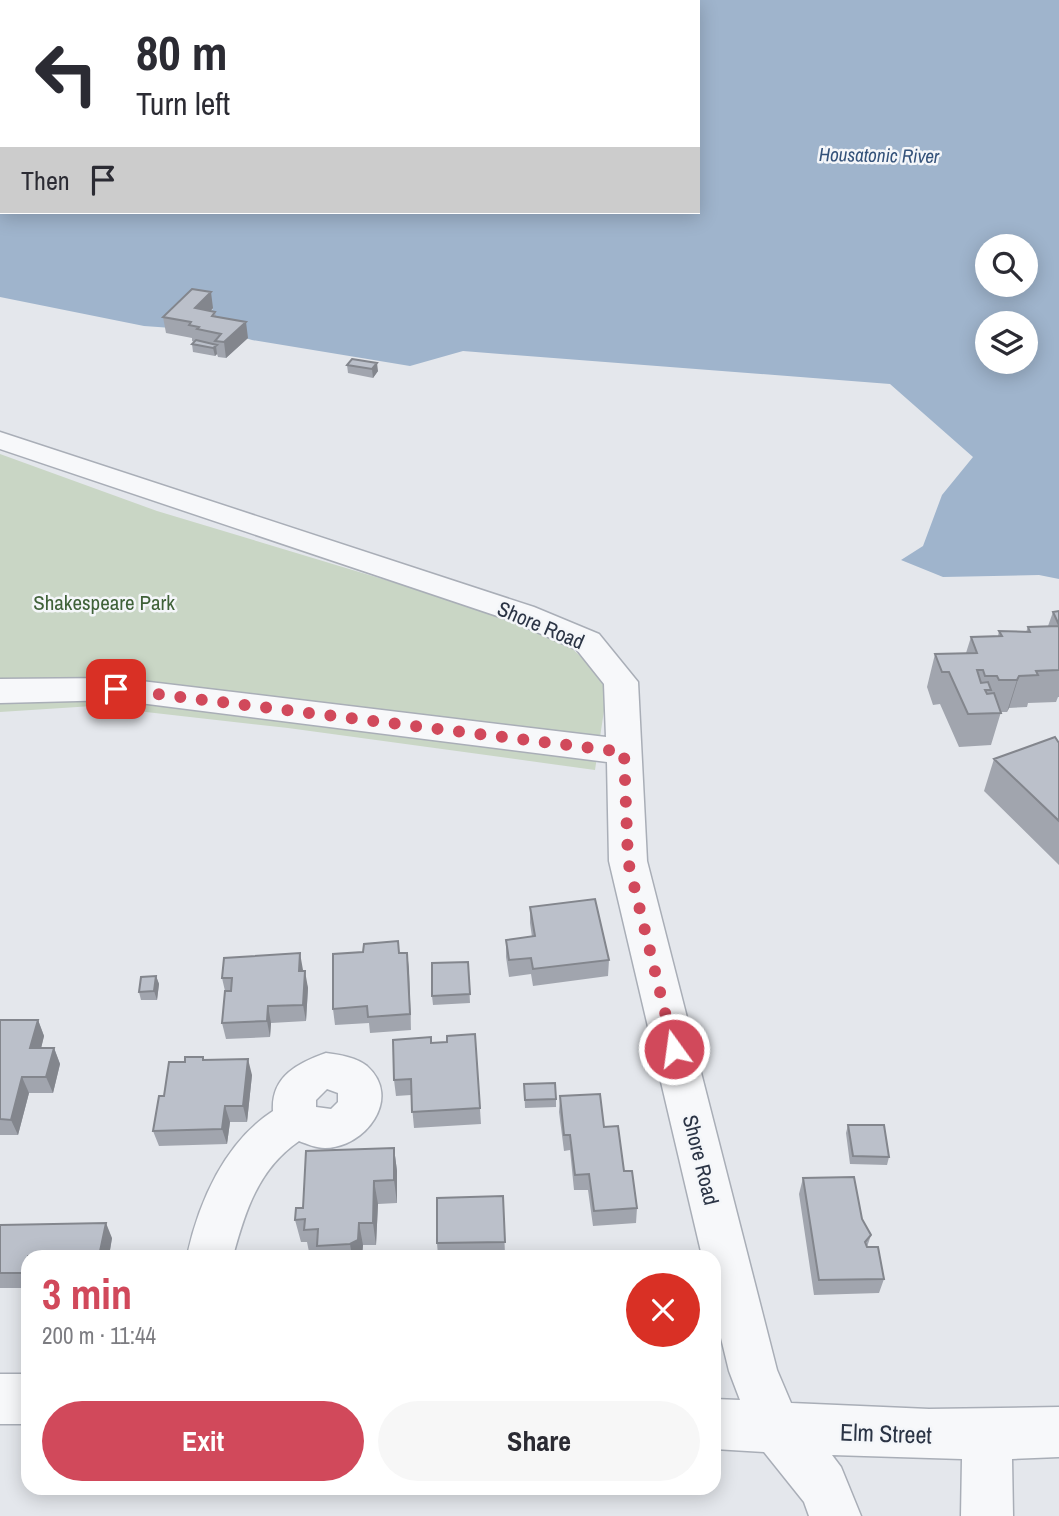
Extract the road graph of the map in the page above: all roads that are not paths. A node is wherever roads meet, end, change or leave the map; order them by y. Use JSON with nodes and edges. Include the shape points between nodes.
{"nodes":[{"id":1,"x":0,"y":440,"type":"edge"},
{"id":2,"x":0,"y":691,"type":"edge"},
{"id":3,"x":624,"y":752,"type":"junction"},
{"id":4,"x":298,"y":1118,"type":"dead end"},
{"id":5,"x":212,"y":1250,"type":"edge"},
{"id":6,"x":0,"y":1399,"type":"edge"},
{"id":7,"x":21,"y":1399,"type":"edge"},
{"id":8,"x":721,"y":1424,"type":"edge"},
{"id":9,"x":776,"y":1427,"type":"junction"},
{"id":10,"x":1059,"y":1432,"type":"edge"},
{"id":11,"x":987,"y":1436,"type":"junction"},
{"id":12,"x":835,"y":1516,"type":"edge"},
{"id":13,"x":987,"y":1516,"type":"edge"}],
"edges":[{"from":1,"to":3,"type":"street","name":"Shore Road","via":[[523,614],[587,642],[621,682]]},
{"from":2,"to":3,"type":"street","via":[[116,689]]},
{"from":3,"to":9,"type":"street","name":"Shore Road","via":[[628,861],[753,1371]]},
{"from":4,"to":5,"type":"street","via":[[264,1142],[237,1175]]},
{"from":6,"to":7,"type":"street"},
{"from":8,"to":9,"type":"street","name":"Elm Street"},
{"from":9,"to":11,"type":"street","name":"Elm Street"},
{"from":9,"to":12,"type":"street","name":"Shore Road","via":[[823,1485]]},
{"from":10,"to":11,"type":"street","name":"Elm Street"},
{"from":11,"to":13,"type":"street"}]}
